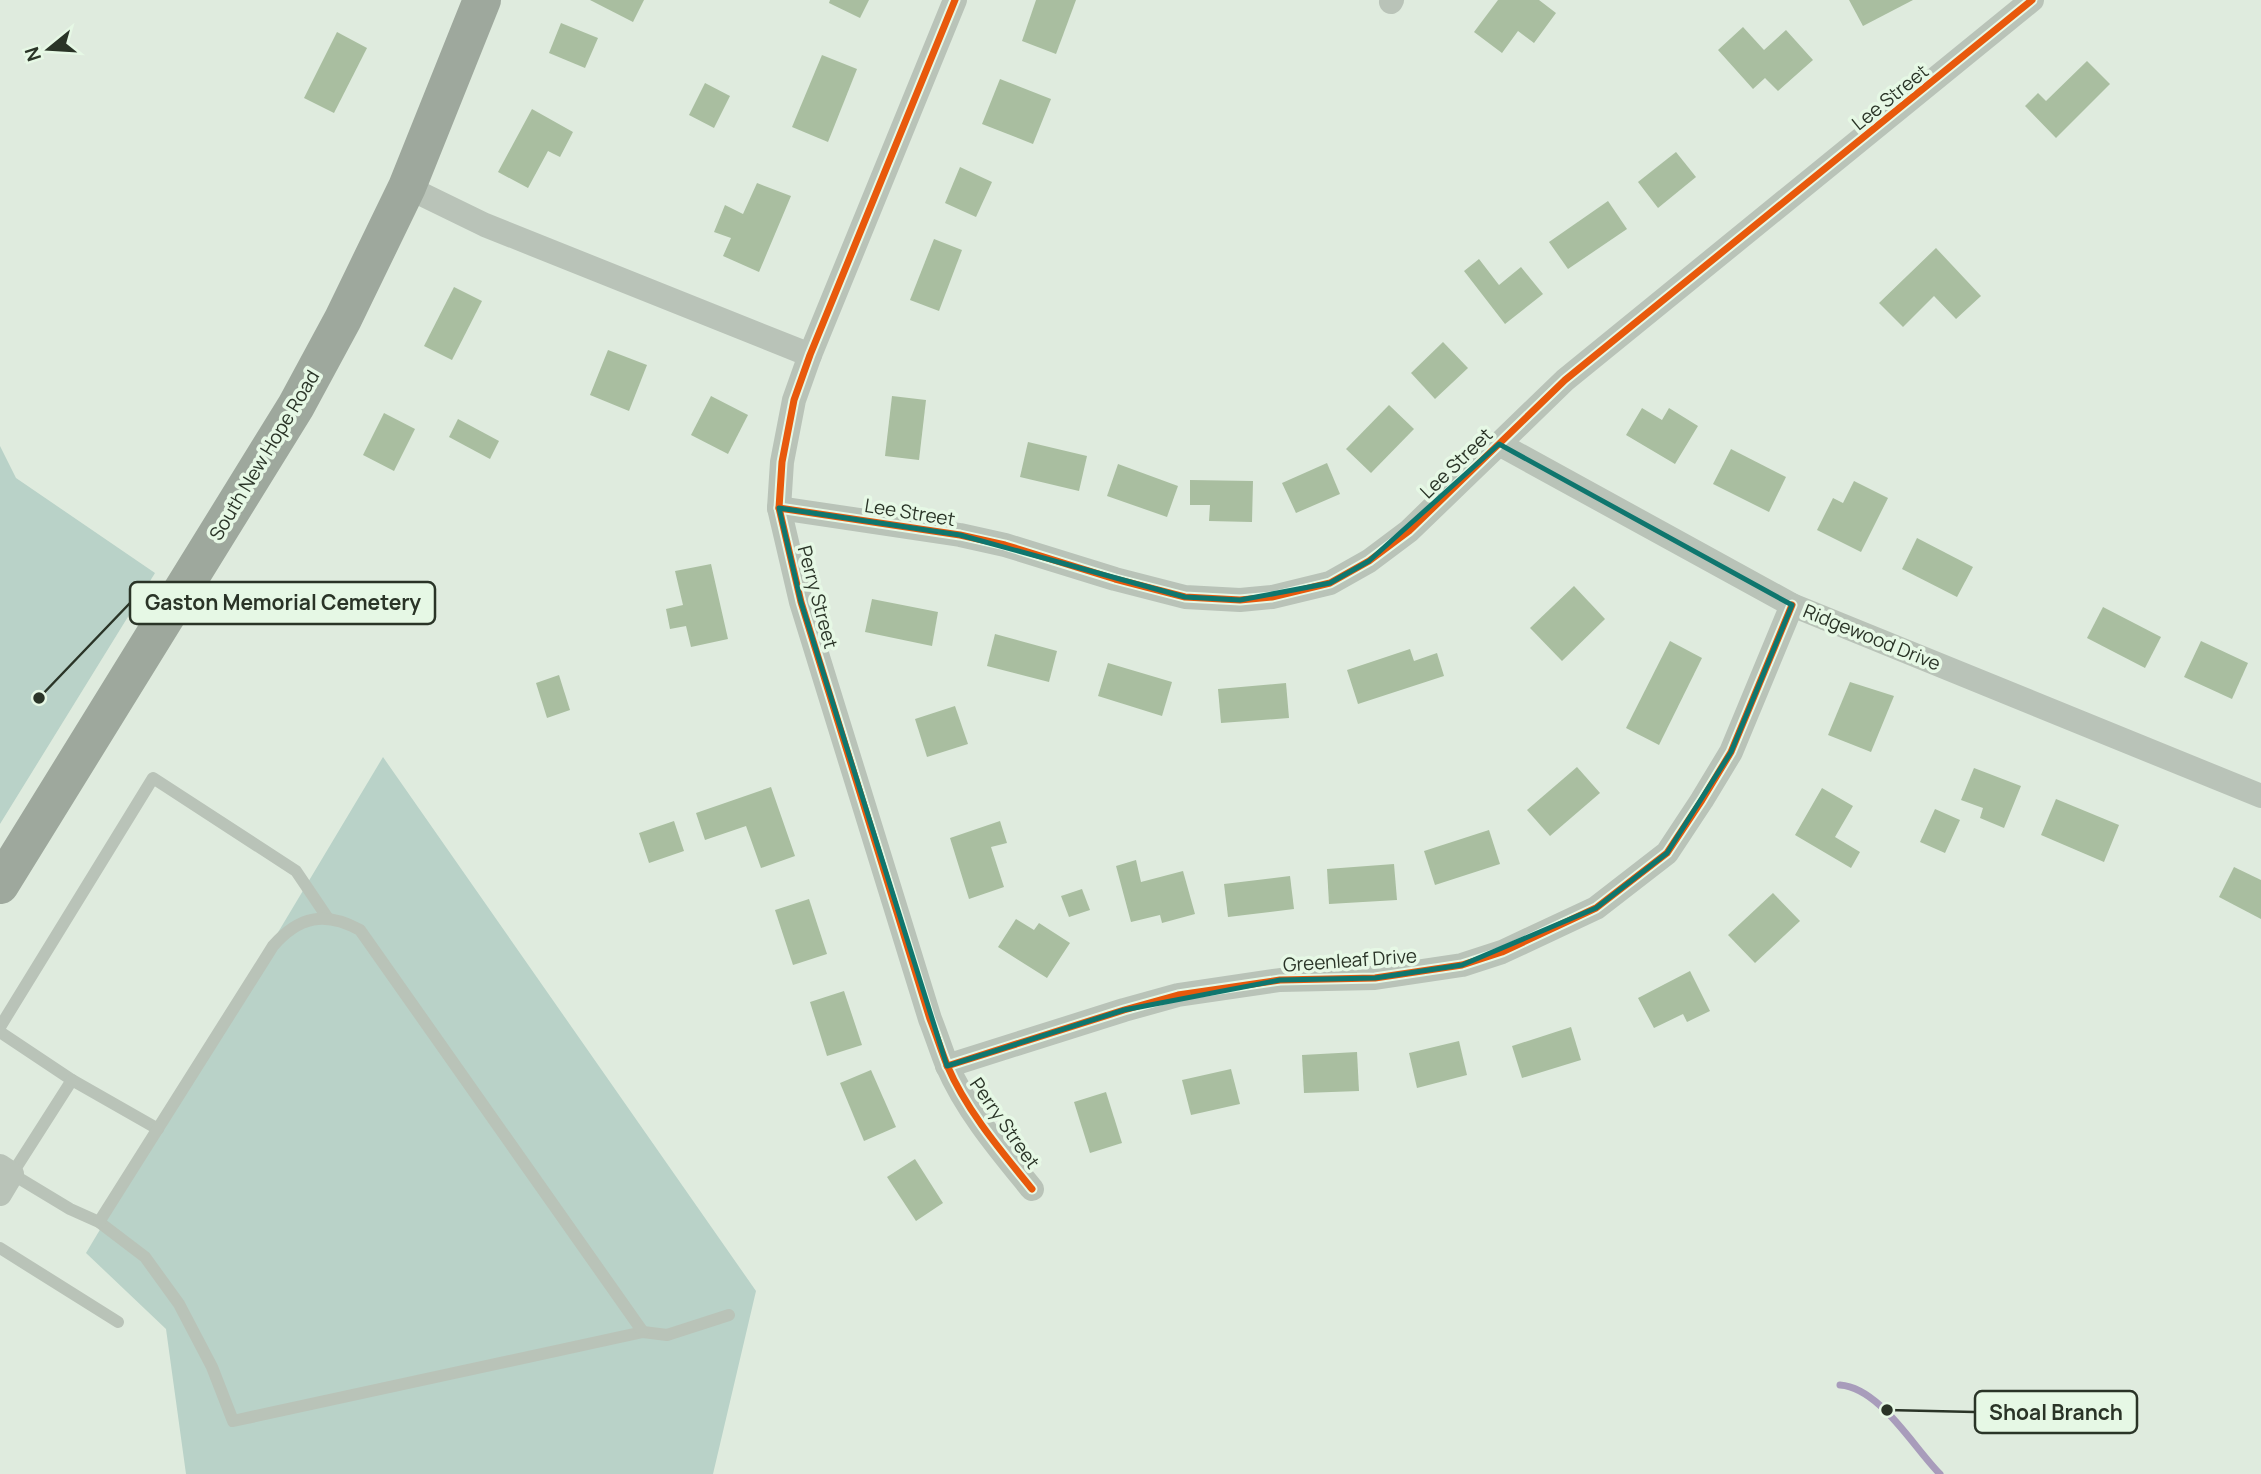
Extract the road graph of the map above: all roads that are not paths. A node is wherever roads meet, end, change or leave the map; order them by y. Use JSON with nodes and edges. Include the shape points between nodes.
{"nodes":[{"id":1,"x":482,"y":0,"type":"edge"},
{"id":2,"x":955,"y":0,"type":"edge"},
{"id":3,"x":2032,"y":0,"type":"edge"},
{"id":4,"x":407,"y":187,"type":"junction"},
{"id":5,"x":810,"y":355,"type":"junction"},
{"id":6,"x":1499,"y":444,"type":"junction"},
{"id":7,"x":779,"y":508,"type":"junction"},
{"id":8,"x":1792,"y":605,"type":"junction"},
{"id":9,"x":2261,"y":796,"type":"edge"},
{"id":10,"x":0,"y":885,"type":"edge"},
{"id":11,"x":327,"y":917,"type":"junction"},
{"id":12,"x":0,"y":1030,"type":"edge"},
{"id":13,"x":947,"y":1066,"type":"junction"},
{"id":14,"x":72,"y":1080,"type":"junction"},
{"id":15,"x":158,"y":1129,"type":"junction"},
{"id":16,"x":4,"y":1178,"type":"edge"},
{"id":17,"x":1032,"y":1189,"type":"dead end"},
{"id":18,"x":99,"y":1222,"type":"junction"},
{"id":19,"x":0,"y":1248,"type":"edge"},
{"id":20,"x":729,"y":1315,"type":"dead end"},
{"id":21,"x":118,"y":1322,"type":"dead end"},
{"id":22,"x":643,"y":1332,"type":"junction"}],
"edges":[{"from":1,"to":4,"type":"main road","name":"South New Hope Road"},
{"from":2,"to":5,"type":"street","name":"Perry Street"},
{"from":3,"to":6,"type":"street","name":"Lee Street","via":[[1565,380]]},
{"from":4,"to":5,"type":"street","via":[[485,225]]},
{"from":4,"to":10,"type":"main road","name":"South New Hope Road","via":[[296,406]]},
{"from":5,"to":7,"type":"street","name":"Perry Street","via":[[794,400]]},
{"from":6,"to":7,"type":"street","name":"Lee Street","via":[[1409,531],[1369,561],[1330,583],[1240,600],[1185,597],[960,535]]},
{"from":6,"to":8,"type":"street","name":"Ridgewood Drive"},
{"from":7,"to":13,"type":"street","name":"Perry Street","via":[[801,602]]},
{"from":8,"to":9,"type":"street","name":"Ridgewood Drive"},
{"from":8,"to":13,"type":"street","name":"Greenleaf Drive","via":[[1731,752],[1702,800],[1667,853],[1596,908],[1502,952],[1462,965],[1376,978],[1280,980],[1178,995]]},
{"from":11,"to":12,"type":"lane","via":[[296,871],[153,778]]},
{"from":11,"to":15,"type":"lane","via":[[300,922],[273,946]]},
{"from":11,"to":22,"type":"lane","via":[[360,930]]},
{"from":12,"to":14,"type":"lane"},
{"from":13,"to":17,"type":"street","name":"Perry Street","via":[[1004,1155]]},
{"from":14,"to":15,"type":"lane"},
{"from":14,"to":16,"type":"lane"},
{"from":15,"to":18,"type":"lane"},
{"from":16,"to":18,"type":"lane"},
{"from":18,"to":22,"type":"lane","via":[[145,1257],[179,1304],[212,1367],[233,1421]]},
{"from":19,"to":21,"type":"lane"},
{"from":20,"to":22,"type":"lane","via":[[667,1335]]}]}
